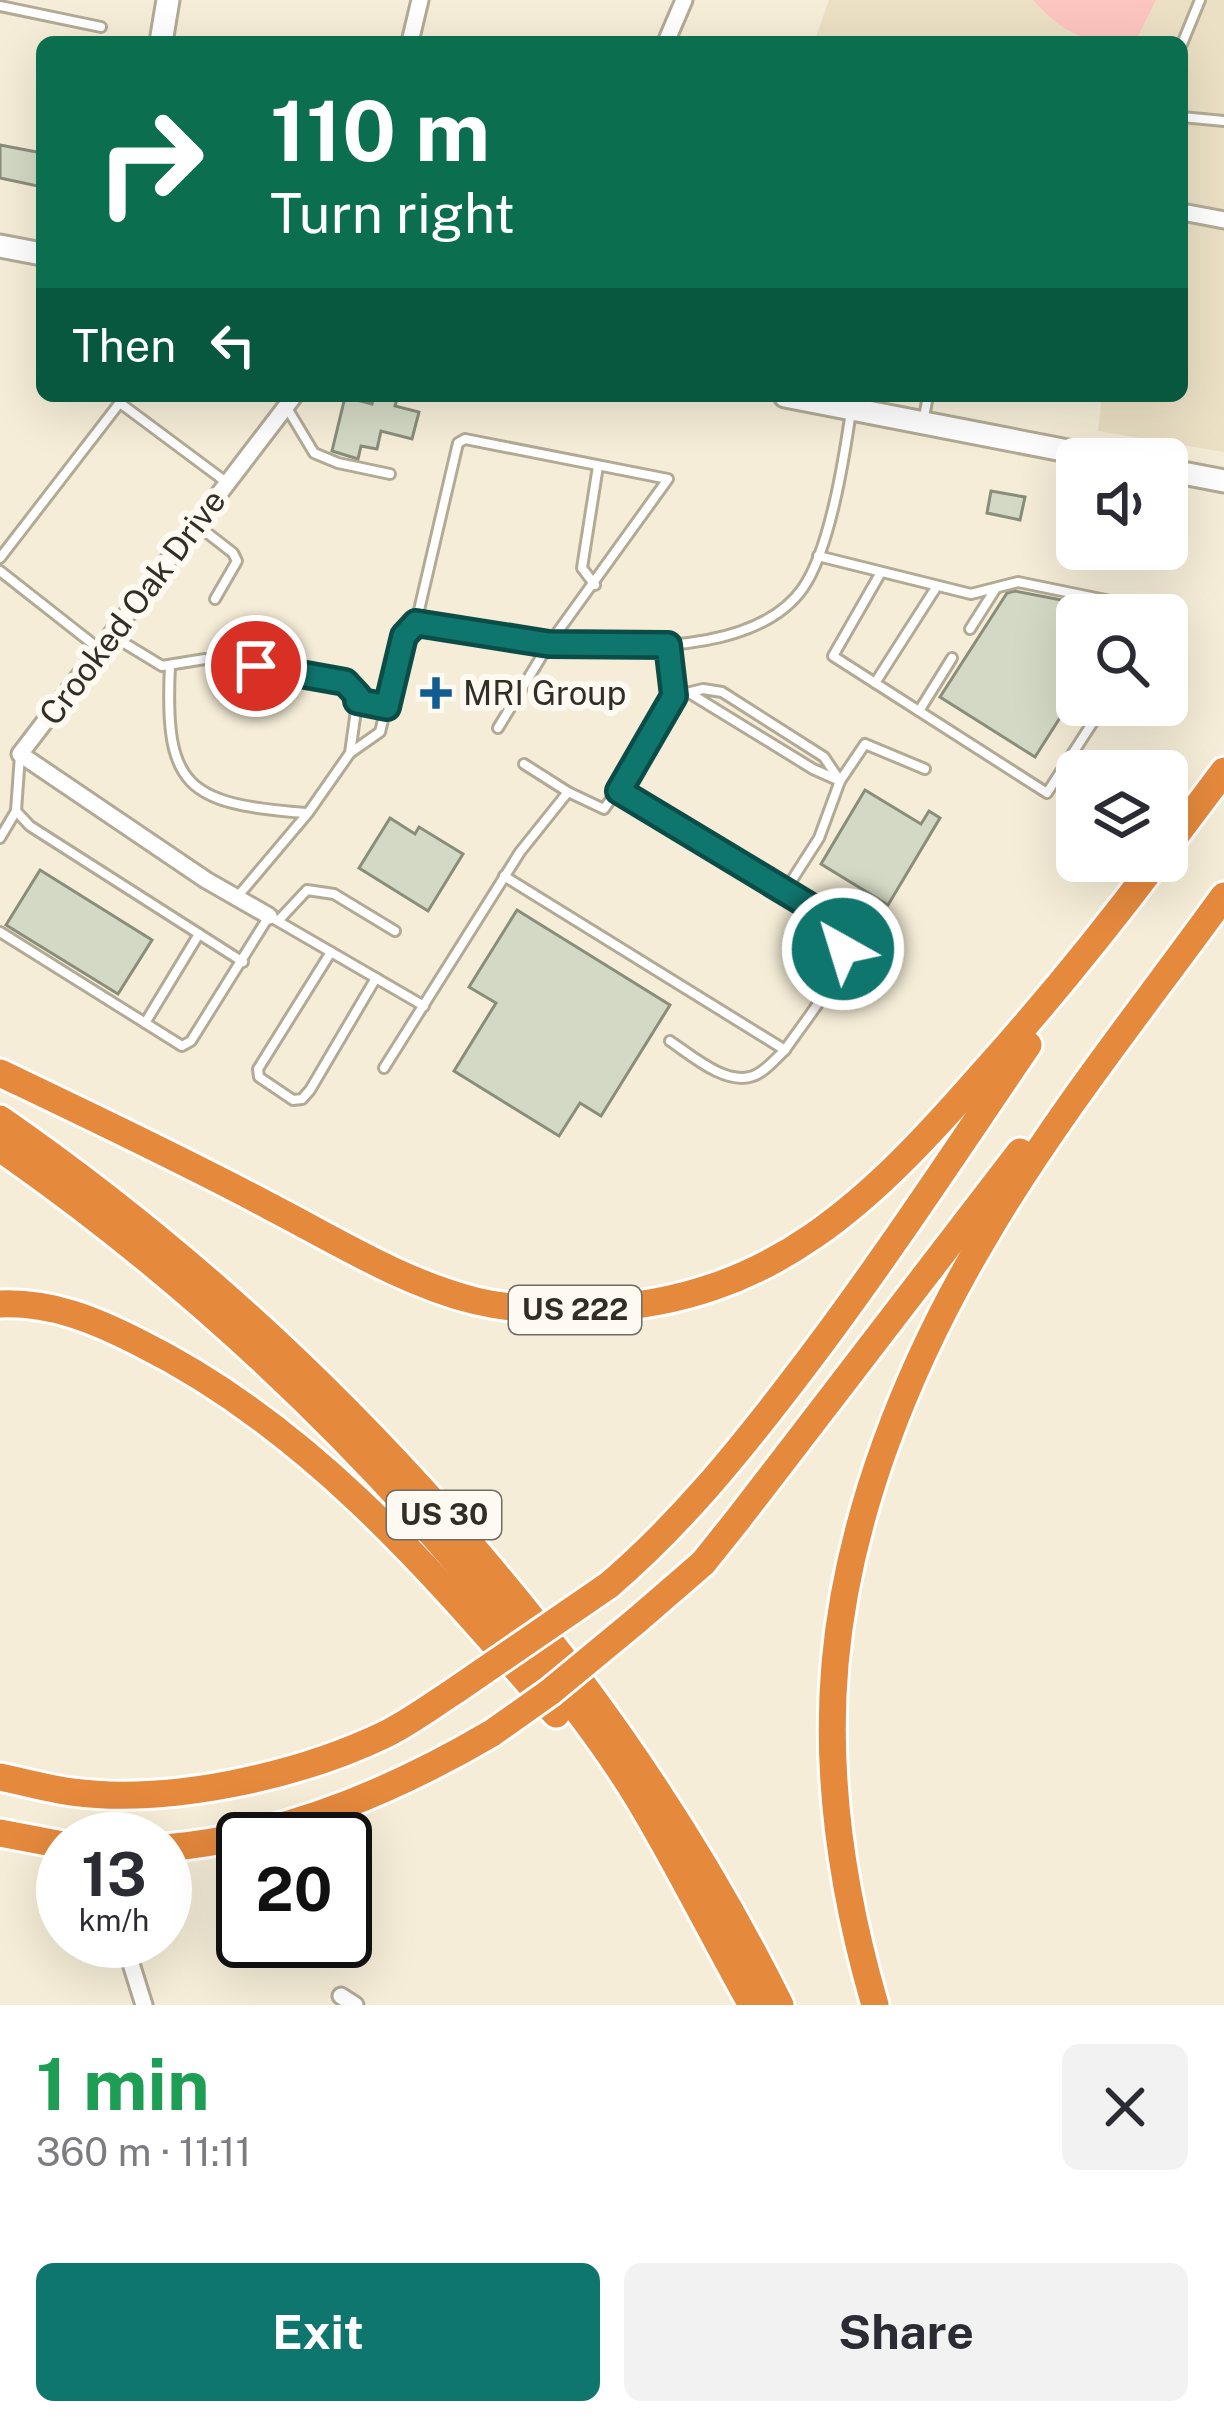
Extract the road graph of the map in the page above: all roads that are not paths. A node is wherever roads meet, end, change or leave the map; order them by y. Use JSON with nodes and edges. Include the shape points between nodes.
{"nodes":[{"id":1,"x":168,"y":0,"type":"edge"},
{"id":2,"x":419,"y":0,"type":"edge"},
{"id":3,"x":684,"y":0,"type":"edge"},
{"id":4,"x":1200,"y":0,"type":"edge"},
{"id":5,"x":0,"y":7,"type":"edge"},
{"id":6,"x":101,"y":27,"type":"dead end"},
{"id":7,"x":161,"y":36,"type":"edge"},
{"id":8,"x":411,"y":36,"type":"edge"},
{"id":9,"x":669,"y":36,"type":"edge"},
{"id":10,"x":1185,"y":36,"type":"edge"},
{"id":11,"x":1188,"y":118,"type":"edge"},
{"id":12,"x":1224,"y":121,"type":"edge"},
{"id":13,"x":1188,"y":213,"type":"edge"},
{"id":14,"x":1224,"y":220,"type":"edge"},
{"id":15,"x":0,"y":246,"type":"edge"},
{"id":16,"x":36,"y":253,"type":"edge"},
{"id":17,"x":120,"y":402,"type":"edge"},
{"id":18,"x":126,"y":402,"type":"edge"},
{"id":19,"x":289,"y":402,"type":"edge"},
{"id":20,"x":290,"y":402,"type":"edge"},
{"id":21,"x":813,"y":402,"type":"edge"},
{"id":22,"x":927,"y":402,"type":"edge"},
{"id":23,"x":851,"y":410,"type":"junction"},
{"id":24,"x":923,"y":423,"type":"junction"},
{"id":25,"x":1056,"y":449,"type":"edge"},
{"id":26,"x":598,"y":466,"type":"junction"},
{"id":27,"x":1188,"y":473,"type":"edge"},
{"id":28,"x":390,"y":474,"type":"dead end"},
{"id":29,"x":1223,"y":478,"type":"edge"},
{"id":30,"x":227,"y":483,"type":"junction"},
{"id":31,"x":195,"y":524,"type":"junction"},
{"id":32,"x":818,"y":556,"type":"junction"},
{"id":33,"x":0,"y":558,"type":"edge"},
{"id":34,"x":0,"y":571,"type":"edge"},
{"id":35,"x":880,"y":574,"type":"junction"},
{"id":36,"x":595,"y":585,"type":"junction"},
{"id":37,"x":937,"y":586,"type":"junction"},
{"id":38,"x":997,"y":586,"type":"junction"},
{"id":39,"x":1077,"y":594,"type":"edge"},
{"id":40,"x":215,"y":598,"type":"dead end"},
{"id":41,"x":416,"y":623,"type":"junction"},
{"id":42,"x":970,"y":629,"type":"dead end"},
{"id":43,"x":110,"y":634,"type":"junction"},
{"id":44,"x":549,"y":644,"type":"junction"},
{"id":45,"x":668,"y":645,"type":"junction"},
{"id":46,"x":99,"y":649,"type":"junction"},
{"id":47,"x":952,"y":658,"type":"dead end"},
{"id":48,"x":170,"y":665,"type":"junction"},
{"id":49,"x":875,"y":683,"type":"junction"},
{"id":50,"x":692,"y":694,"type":"junction"},
{"id":51,"x":674,"y":696,"type":"junction"},
{"id":52,"x":357,"y":701,"type":"junction"},
{"id":53,"x":387,"y":707,"type":"junction"},
{"id":54,"x":919,"y":711,"type":"junction"},
{"id":55,"x":1090,"y":726,"type":"edge"},
{"id":56,"x":498,"y":728,"type":"dead end"},
{"id":57,"x":350,"y":753,"type":"junction"},
{"id":58,"x":20,"y":754,"type":"junction"},
{"id":59,"x":524,"y":764,"type":"dead end"},
{"id":60,"x":925,"y":769,"type":"dead end"},
{"id":61,"x":1224,"y":772,"type":"edge"},
{"id":62,"x":840,"y":781,"type":"junction"},
{"id":63,"x":619,"y":791,"type":"junction"},
{"id":64,"x":568,"y":792,"type":"junction"},
{"id":65,"x":16,"y":811,"type":"junction"},
{"id":66,"x":308,"y":813,"type":"junction"},
{"id":67,"x":1188,"y":819,"type":"edge"},
{"id":68,"x":0,"y":838,"type":"edge"},
{"id":69,"x":504,"y":876,"type":"junction"},
{"id":70,"x":1140,"y":882,"type":"edge"},
{"id":71,"x":1224,"y":884,"type":"edge"},
{"id":72,"x":785,"y":890,"type":"junction"},
{"id":73,"x":1224,"y":896,"type":"edge"},
{"id":74,"x":237,"y":897,"type":"junction"},
{"id":75,"x":273,"y":919,"type":"junction"},
{"id":76,"x":395,"y":931,"type":"dead end"},
{"id":77,"x":0,"y":932,"type":"edge"},
{"id":78,"x":199,"y":934,"type":"junction"},
{"id":79,"x":331,"y":952,"type":"junction"},
{"id":80,"x":243,"y":962,"type":"junction"},
{"id":81,"x":1075,"y":970,"type":"junction"},
{"id":82,"x":376,"y":978,"type":"junction"},
{"id":83,"x":424,"y":1006,"type":"junction"},
{"id":84,"x":145,"y":1023,"type":"junction"},
{"id":85,"x":670,"y":1041,"type":"dead end"},
{"id":86,"x":785,"y":1050,"type":"junction"},
{"id":87,"x":384,"y":1068,"type":"dead end"},
{"id":88,"x":0,"y":1073,"type":"edge"},
{"id":89,"x":0,"y":1119,"type":"edge"},
{"id":90,"x":0,"y":1148,"type":"edge"},
{"id":91,"x":0,"y":1304,"type":"edge"},
{"id":92,"x":0,"y":1777,"type":"edge"},
{"id":93,"x":0,"y":1833,"type":"edge"},
{"id":94,"x":36,"y":1839,"type":"edge"},
{"id":95,"x":192,"y":1845,"type":"edge"},
{"id":96,"x":706,"y":1921,"type":"junction"},
{"id":97,"x":132,"y":1968,"type":"edge"},
{"id":98,"x":144,"y":2005,"type":"edge"},
{"id":99,"x":752,"y":2005,"type":"edge"},
{"id":100,"x":780,"y":2005,"type":"edge"},
{"id":101,"x":875,"y":2005,"type":"edge"}],
"edges":[{"from":1,"to":7,"type":"street"},
{"from":2,"to":8,"type":"street"},
{"from":3,"to":9,"type":"street"},
{"from":4,"to":10,"type":"lane"},
{"from":5,"to":6,"type":"lane"},
{"from":11,"to":12,"type":"lane"},
{"from":13,"to":14,"type":"street"},
{"from":15,"to":16,"type":"street"},
{"from":17,"to":33,"type":"lane"},
{"from":18,"to":30,"type":"lane"},
{"from":19,"to":30,"type":"street","name":"Crooked Oak Drive"},
{"from":20,"to":28,"type":"lane","via":[[314,453]]},
{"from":21,"to":23,"type":"street"},
{"from":22,"to":24,"type":"lane"},
{"from":23,"to":24,"type":"street"},
{"from":23,"to":32,"type":"lane"},
{"from":24,"to":25,"type":"street"},
{"from":26,"to":36,"type":"lane","via":[[582,568]]},
{"from":26,"to":36,"type":"lane","via":[[668,479]]},
{"from":26,"to":41,"type":"lane","via":[[458,443]]},
{"from":27,"to":29,"type":"street"},
{"from":30,"to":31,"type":"street","name":"Crooked Oak Drive"},
{"from":31,"to":40,"type":"lane","via":[[237,561]]},
{"from":31,"to":43,"type":"street","name":"Crooked Oak Drive"},
{"from":32,"to":35,"type":"lane"},
{"from":32,"to":45,"type":"lane","via":[[779,615],[753,630]]},
{"from":34,"to":46,"type":"lane"},
{"from":35,"to":37,"type":"lane"},
{"from":35,"to":49,"type":"lane","via":[[833,656]]},
{"from":36,"to":44,"type":"lane"},
{"from":37,"to":38,"type":"lane","via":[[971,594]]},
{"from":37,"to":49,"type":"lane"},
{"from":38,"to":39,"type":"lane","via":[[1018,582]]},
{"from":38,"to":42,"type":"lane"},
{"from":41,"to":44,"type":"lane"},
{"from":41,"to":53,"type":"lane","via":[[404,636]]},
{"from":43,"to":46,"type":"street","name":"Crooked Oak Drive"},
{"from":43,"to":48,"type":"lane"},
{"from":44,"to":45,"type":"lane"},
{"from":44,"to":56,"type":"lane"},
{"from":45,"to":51,"type":"lane"},
{"from":46,"to":58,"type":"street","name":"Crooked Oak Drive"},
{"from":47,"to":54,"type":"lane"},
{"from":48,"to":52,"type":"lane","via":[[205,659],[345,682]]},
{"from":48,"to":66,"type":"lane","via":[[167,727],[177,764],[198,790],[248,809]]},
{"from":49,"to":54,"type":"lane"},
{"from":50,"to":51,"type":"lane"},
{"from":50,"to":62,"type":"lane"},
{"from":50,"to":62,"type":"lane","via":[[704,689],[738,700],[824,757]]},
{"from":51,"to":63,"type":"lane"},
{"from":52,"to":53,"type":"lane"},
{"from":52,"to":57,"type":"lane"},
{"from":53,"to":57,"type":"lane","via":[[380,731]]},
{"from":54,"to":55,"type":"lane","via":[[1047,793]]},
{"from":57,"to":66,"type":"lane"},
{"from":58,"to":65,"type":"lane"},
{"from":58,"to":74,"type":"street","name":"Crooked Oak Drive"},
{"from":59,"to":64,"type":"lane"},
{"from":60,"to":62,"type":"lane","via":[[867,744]]},
{"from":61,"to":67,"type":"highway"},
{"from":62,"to":72,"type":"lane","via":[[819,838]]},
{"from":63,"to":64,"type":"lane","via":[[604,809]]},
{"from":63,"to":72,"type":"lane"},
{"from":64,"to":69,"type":"lane"},
{"from":65,"to":68,"type":"lane"},
{"from":65,"to":78,"type":"lane"},
{"from":66,"to":74,"type":"lane"},
{"from":69,"to":83,"type":"lane"},
{"from":69,"to":86,"type":"lane"},
{"from":70,"to":81,"type":"highway","number":"US 222"},
{"from":71,"to":95,"type":"highway","bridge":true,"via":[[703,1563],[550,1693],[422,1771],[330,1811]]},
{"from":72,"to":86,"type":"lane","via":[[826,916],[843,949]]},
{"from":73,"to":101,"type":"highway","via":[[985,1236],[918,1365],[868,1499],[835,1665],[833,1758],[840,1851]]},
{"from":74,"to":75,"type":"street","name":"Crooked Oak Drive"},
{"from":75,"to":76,"type":"lane","via":[[307,890],[334,894]]},
{"from":75,"to":79,"type":"lane"},
{"from":75,"to":80,"type":"lane"},
{"from":77,"to":84,"type":"lane"},
{"from":78,"to":80,"type":"lane"},
{"from":78,"to":84,"type":"lane"},
{"from":79,"to":82,"type":"lane"},
{"from":79,"to":82,"type":"lane","via":[[258,1070],[293,1100],[310,1090]]},
{"from":80,"to":84,"type":"lane","via":[[191,1041],[182,1046]]},
{"from":81,"to":88,"type":"highway","number":"US 222","via":[[896,1168],[805,1244],[723,1287],[622,1308],[514,1307],[431,1286]]},
{"from":81,"to":92,"type":"highway","bridge":true,"via":[[818,1348],[718,1480],[609,1585],[388,1733],[348,1750],[229,1783],[136,1793],[74,1792]]},
{"from":82,"to":83,"type":"lane"},
{"from":83,"to":87,"type":"lane"},
{"from":85,"to":86,"type":"lane","via":[[736,1077],[752,1077]]},
{"from":89,"to":100,"type":"highway","number":"US 30","via":[[221,1291],[453,1526],[665,1800]]},
{"from":90,"to":96,"type":"highway","number":"US 30","via":[[226,1328],[445,1548],[601,1744]]},
{"from":91,"to":96,"type":"highway","via":[[98,1322],[203,1376],[286,1434],[444,1587],[567,1727]]},
{"from":93,"to":94,"type":"highway"},
{"from":96,"to":99,"type":"highway","number":"US 30"},
{"from":97,"to":98,"type":"street"}]}
